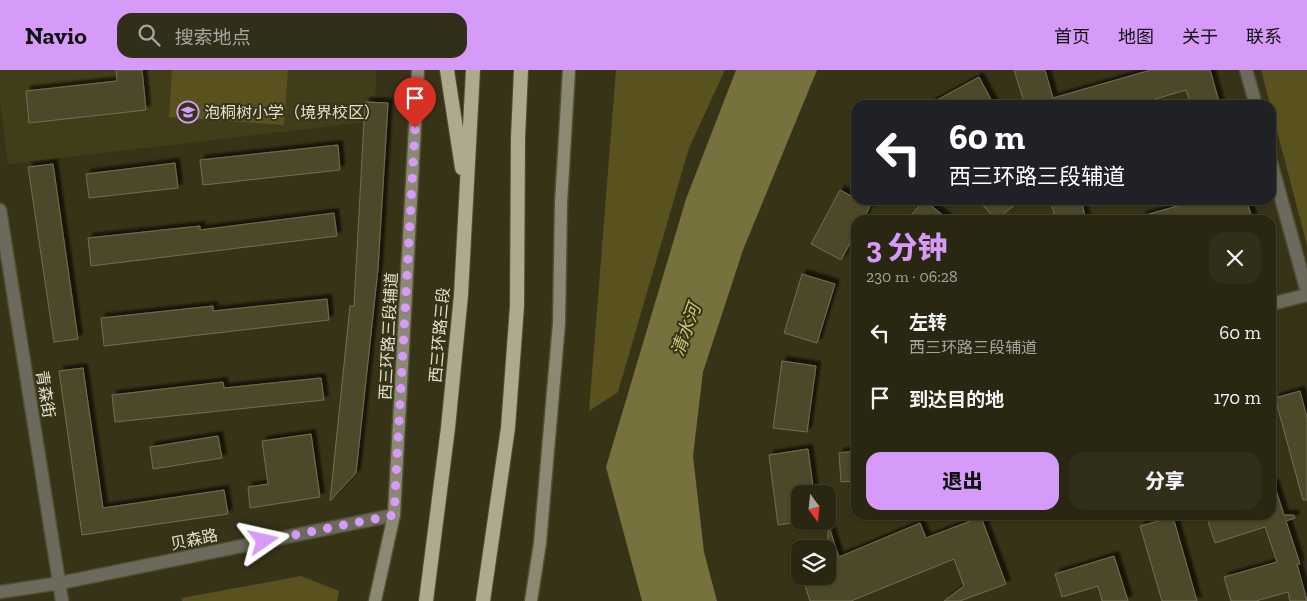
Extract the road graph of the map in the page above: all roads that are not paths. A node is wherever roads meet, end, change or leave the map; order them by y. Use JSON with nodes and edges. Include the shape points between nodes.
{"nodes":[{"id":1,"x":418,"y":70,"type":"edge"},
{"id":2,"x":447,"y":70,"type":"edge"},
{"id":3,"x":473,"y":70,"type":"edge"},
{"id":4,"x":522,"y":70,"type":"edge"},
{"id":5,"x":569,"y":70,"type":"edge"},
{"id":6,"x":1246,"y":70,"type":"edge"},
{"id":7,"x":1255,"y":100,"type":"edge"},
{"id":8,"x":1276,"y":180,"type":"edge"},
{"id":9,"x":466,"y":198,"type":"junction"},
{"id":10,"x":0,"y":210,"type":"edge"},
{"id":11,"x":1307,"y":293,"type":"edge"},
{"id":12,"x":1276,"y":302,"type":"edge"},
{"id":13,"x":394,"y":515,"type":"junction"},
{"id":14,"x":60,"y":583,"type":"junction"},
{"id":15,"x":0,"y":592,"type":"edge"},
{"id":16,"x":62,"y":601,"type":"edge"},
{"id":17,"x":375,"y":601,"type":"edge"},
{"id":18,"x":426,"y":601,"type":"edge"},
{"id":19,"x":483,"y":601,"type":"edge"},
{"id":20,"x":531,"y":601,"type":"edge"}],
"edges":[{"from":1,"to":13,"type":"main road","name":"西三环路三段辅道"},
{"from":2,"to":9,"type":"highway"},
{"from":3,"to":9,"type":"highway","name":"西三环路三段"},
{"from":4,"to":19,"type":"highway","via":[[516,306],[508,428]]},
{"from":5,"to":20,"type":"main road","via":[[558,333],[540,543]]},
{"from":6,"to":7,"type":"street"},
{"from":8,"to":11,"type":"street"},
{"from":9,"to":18,"type":"highway","name":"西三环路三段","via":[[461,294],[448,428]]},
{"from":10,"to":14,"type":"street","name":"青森街"},
{"from":11,"to":12,"type":"street"},
{"from":13,"to":14,"type":"street","name":"贝森路"},
{"from":13,"to":17,"type":"main road","name":"西三环路三段辅道"},
{"from":14,"to":15,"type":"street","name":"贝森路"},
{"from":14,"to":16,"type":"street","name":"青森街"}]}
